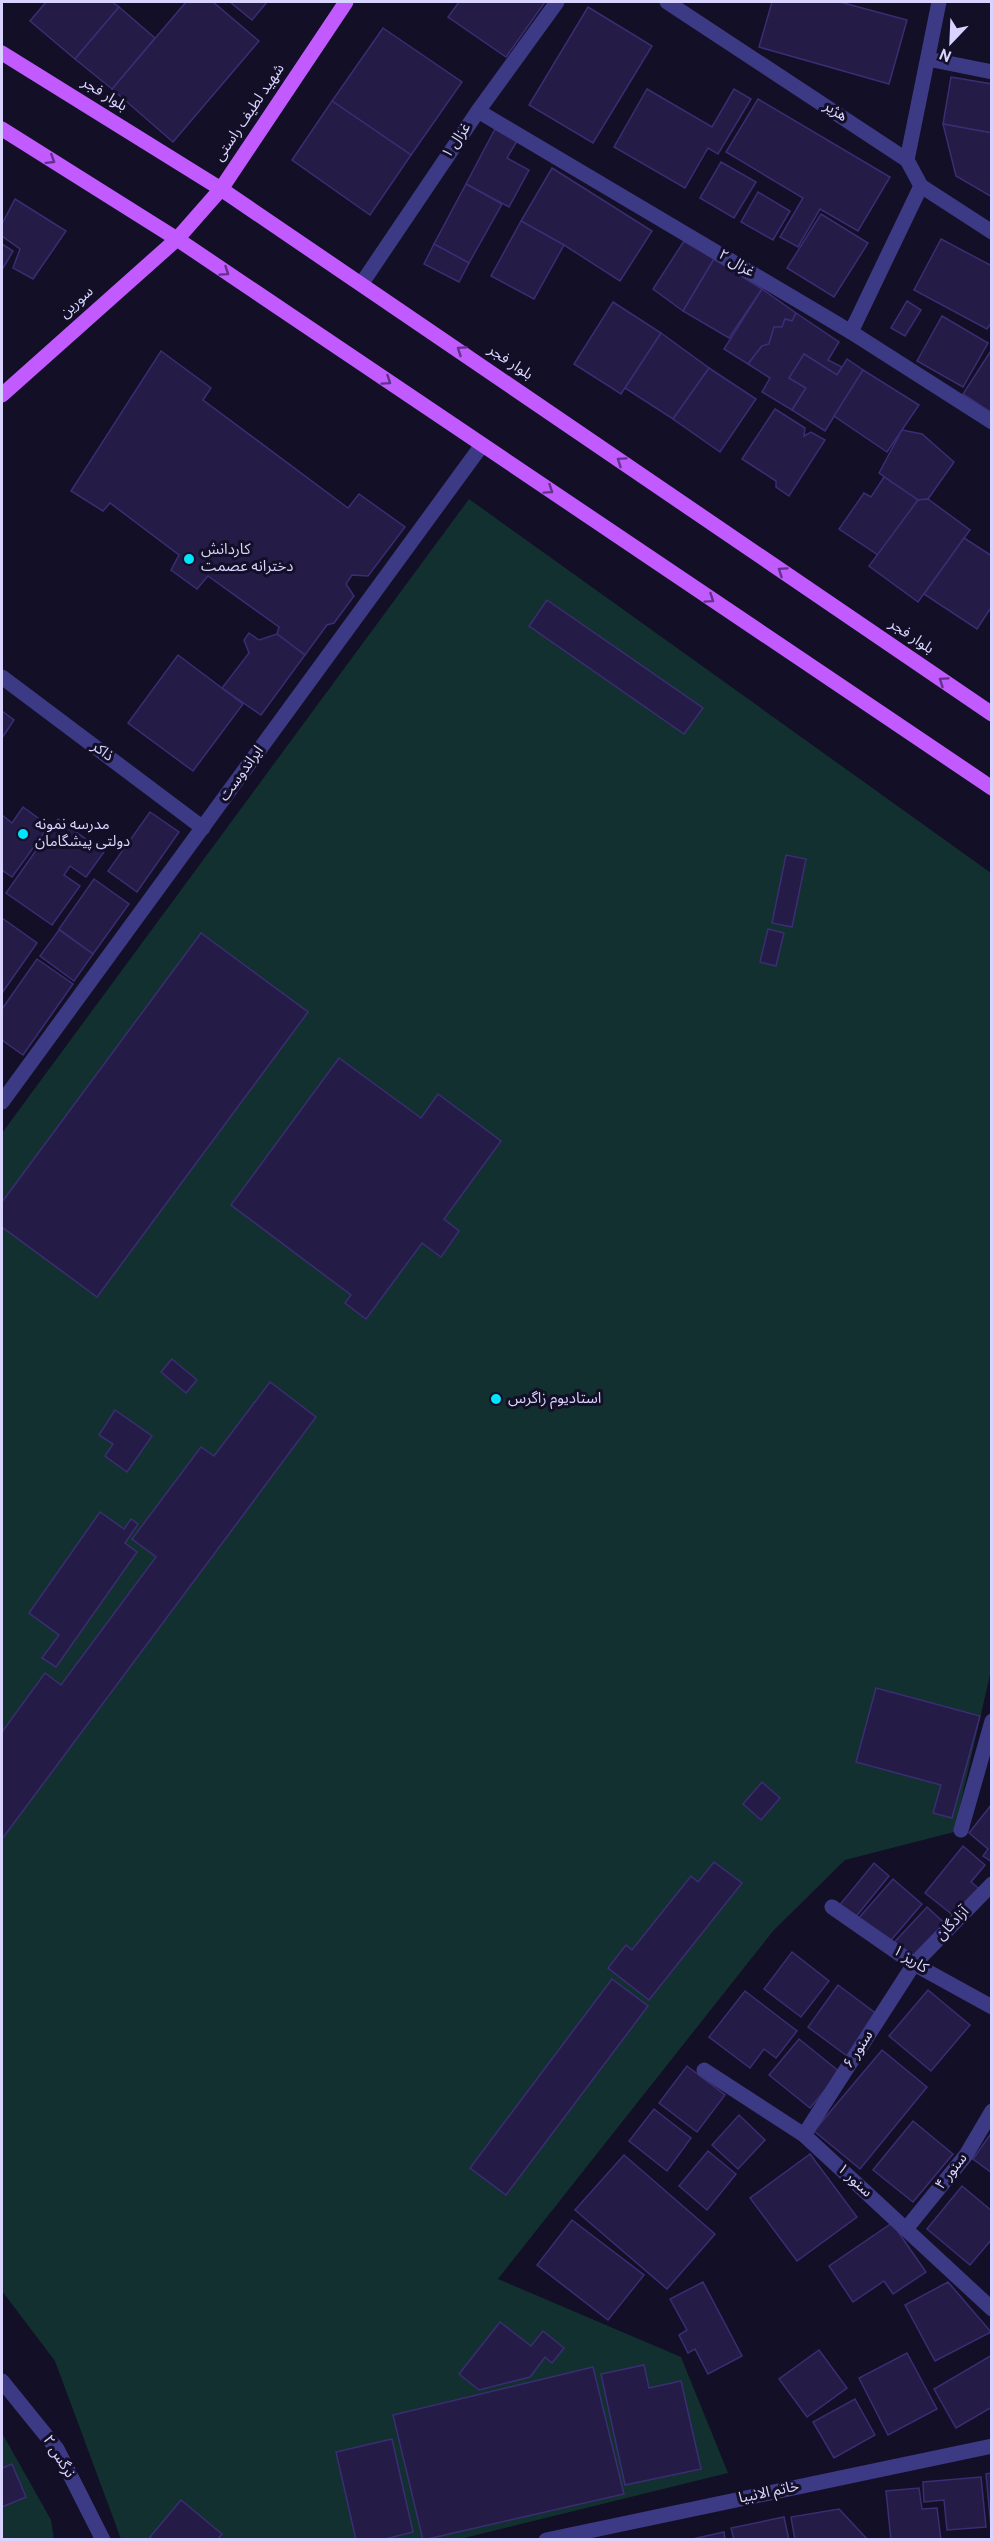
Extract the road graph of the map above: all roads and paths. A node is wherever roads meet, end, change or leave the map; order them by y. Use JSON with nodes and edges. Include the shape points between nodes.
{"nodes":[{"id":1,"x":346,"y":2,"type":"edge"},
{"id":2,"x":557,"y":2,"type":"edge"},
{"id":3,"x":667,"y":2,"type":"edge"},
{"id":4,"x":939,"y":2,"type":"edge"},
{"id":5,"x":2,"y":53,"type":"edge"},
{"id":6,"x":928,"y":59,"type":"junction"},
{"id":7,"x":992,"y":72,"type":"edge"},
{"id":8,"x":478,"y":111,"type":"junction"},
{"id":9,"x":2,"y":129,"type":"edge"},
{"id":10,"x":907,"y":160,"type":"junction"},
{"id":11,"x":921,"y":186,"type":"junction"},
{"id":12,"x":221,"y":189,"type":"junction"},
{"id":13,"x":992,"y":232,"type":"edge"},
{"id":14,"x":177,"y":239,"type":"junction"},
{"id":15,"x":362,"y":283,"type":"junction"},
{"id":16,"x":851,"y":332,"type":"junction"},
{"id":17,"x":2,"y":394,"type":"edge"},
{"id":18,"x":992,"y":422,"type":"edge"},
{"id":19,"x":482,"y":445,"type":"junction"},
{"id":20,"x":2,"y":677,"type":"edge"},
{"id":21,"x":992,"y":714,"type":"edge"},
{"id":22,"x":992,"y":789,"type":"edge"},
{"id":23,"x":203,"y":828,"type":"junction"},
{"id":24,"x":2,"y":1102,"type":"edge"},
{"id":25,"x":992,"y":1721,"type":"edge"},
{"id":26,"x":961,"y":1830,"type":"dead end"},
{"id":27,"x":992,"y":1884,"type":"edge"},
{"id":28,"x":832,"y":1907,"type":"dead end"},
{"id":29,"x":914,"y":1964,"type":"junction"},
{"id":30,"x":992,"y":2007,"type":"edge"},
{"id":31,"x":704,"y":2070,"type":"dead end"},
{"id":32,"x":992,"y":2110,"type":"edge"},
{"id":33,"x":804,"y":2135,"type":"junction"},
{"id":34,"x":906,"y":2229,"type":"junction"},
{"id":35,"x":992,"y":2309,"type":"edge"},
{"id":36,"x":2,"y":2381,"type":"edge"},
{"id":37,"x":992,"y":2446,"type":"edge"},
{"id":38,"x":103,"y":2540,"type":"edge"},
{"id":39,"x":546,"y":2540,"type":"edge"}],
"edges":[{"from":1,"to":12,"type":"main road","name":"شهید لطیف راستی"},
{"from":2,"to":8,"type":"street","name":"غزال ۱"},
{"from":3,"to":10,"type":"street","name":"هژیر"},
{"from":4,"to":6,"type":"street"},
{"from":5,"to":12,"type":"main road","name":"بلوار فجر"},
{"from":6,"to":7,"type":"street"},
{"from":6,"to":10,"type":"street"},
{"from":8,"to":15,"type":"street","name":"غزال ۱"},
{"from":8,"to":16,"type":"street","name":"غزال ۲"},
{"from":9,"to":14,"type":"main road","one_way":true},
{"from":10,"to":11,"type":"street","name":"هژیر"},
{"from":11,"to":13,"type":"street","name":"هژیر"},
{"from":11,"to":16,"type":"street"},
{"from":12,"to":14,"type":"main road","name":"شهید لطیف راستی"},
{"from":12,"to":15,"type":"main road","name":"بلوار فجر"},
{"from":14,"to":17,"type":"main road","name":"سورین"},
{"from":14,"to":19,"type":"main road","one_way":true},
{"from":21,"to":15,"type":"main road","name":"بلوار فجر","one_way":true},
{"from":16,"to":18,"type":"street","name":"غزال ۲"},
{"from":19,"to":22,"type":"main road","one_way":true},
{"from":19,"to":23,"type":"street","name":"ایراندوست"},
{"from":20,"to":23,"type":"street","name":"ذاکر"},
{"from":23,"to":24,"type":"street","name":"ایراندوست"},
{"from":25,"to":26,"type":"street"},
{"from":27,"to":29,"type":"street","name":"آزادگان"},
{"from":28,"to":29,"type":"street","name":"کاریز ۱"},
{"from":29,"to":30,"type":"street","name":"کاریز ۱"},
{"from":29,"to":33,"type":"street","name":"سنور ۶"},
{"from":31,"to":33,"type":"street","name":"سنور ۱"},
{"from":32,"to":34,"type":"street","name":"سنور ۴","via":[[966,2155]]},
{"from":33,"to":34,"type":"street","name":"سنور ۱"},
{"from":34,"to":35,"type":"street","name":"سنور ۱"},
{"from":36,"to":38,"type":"street","name":"نرگس ۲","via":[[57,2449]]},
{"from":37,"to":39,"type":"street","name":"خاتم الانبیا"}]}
